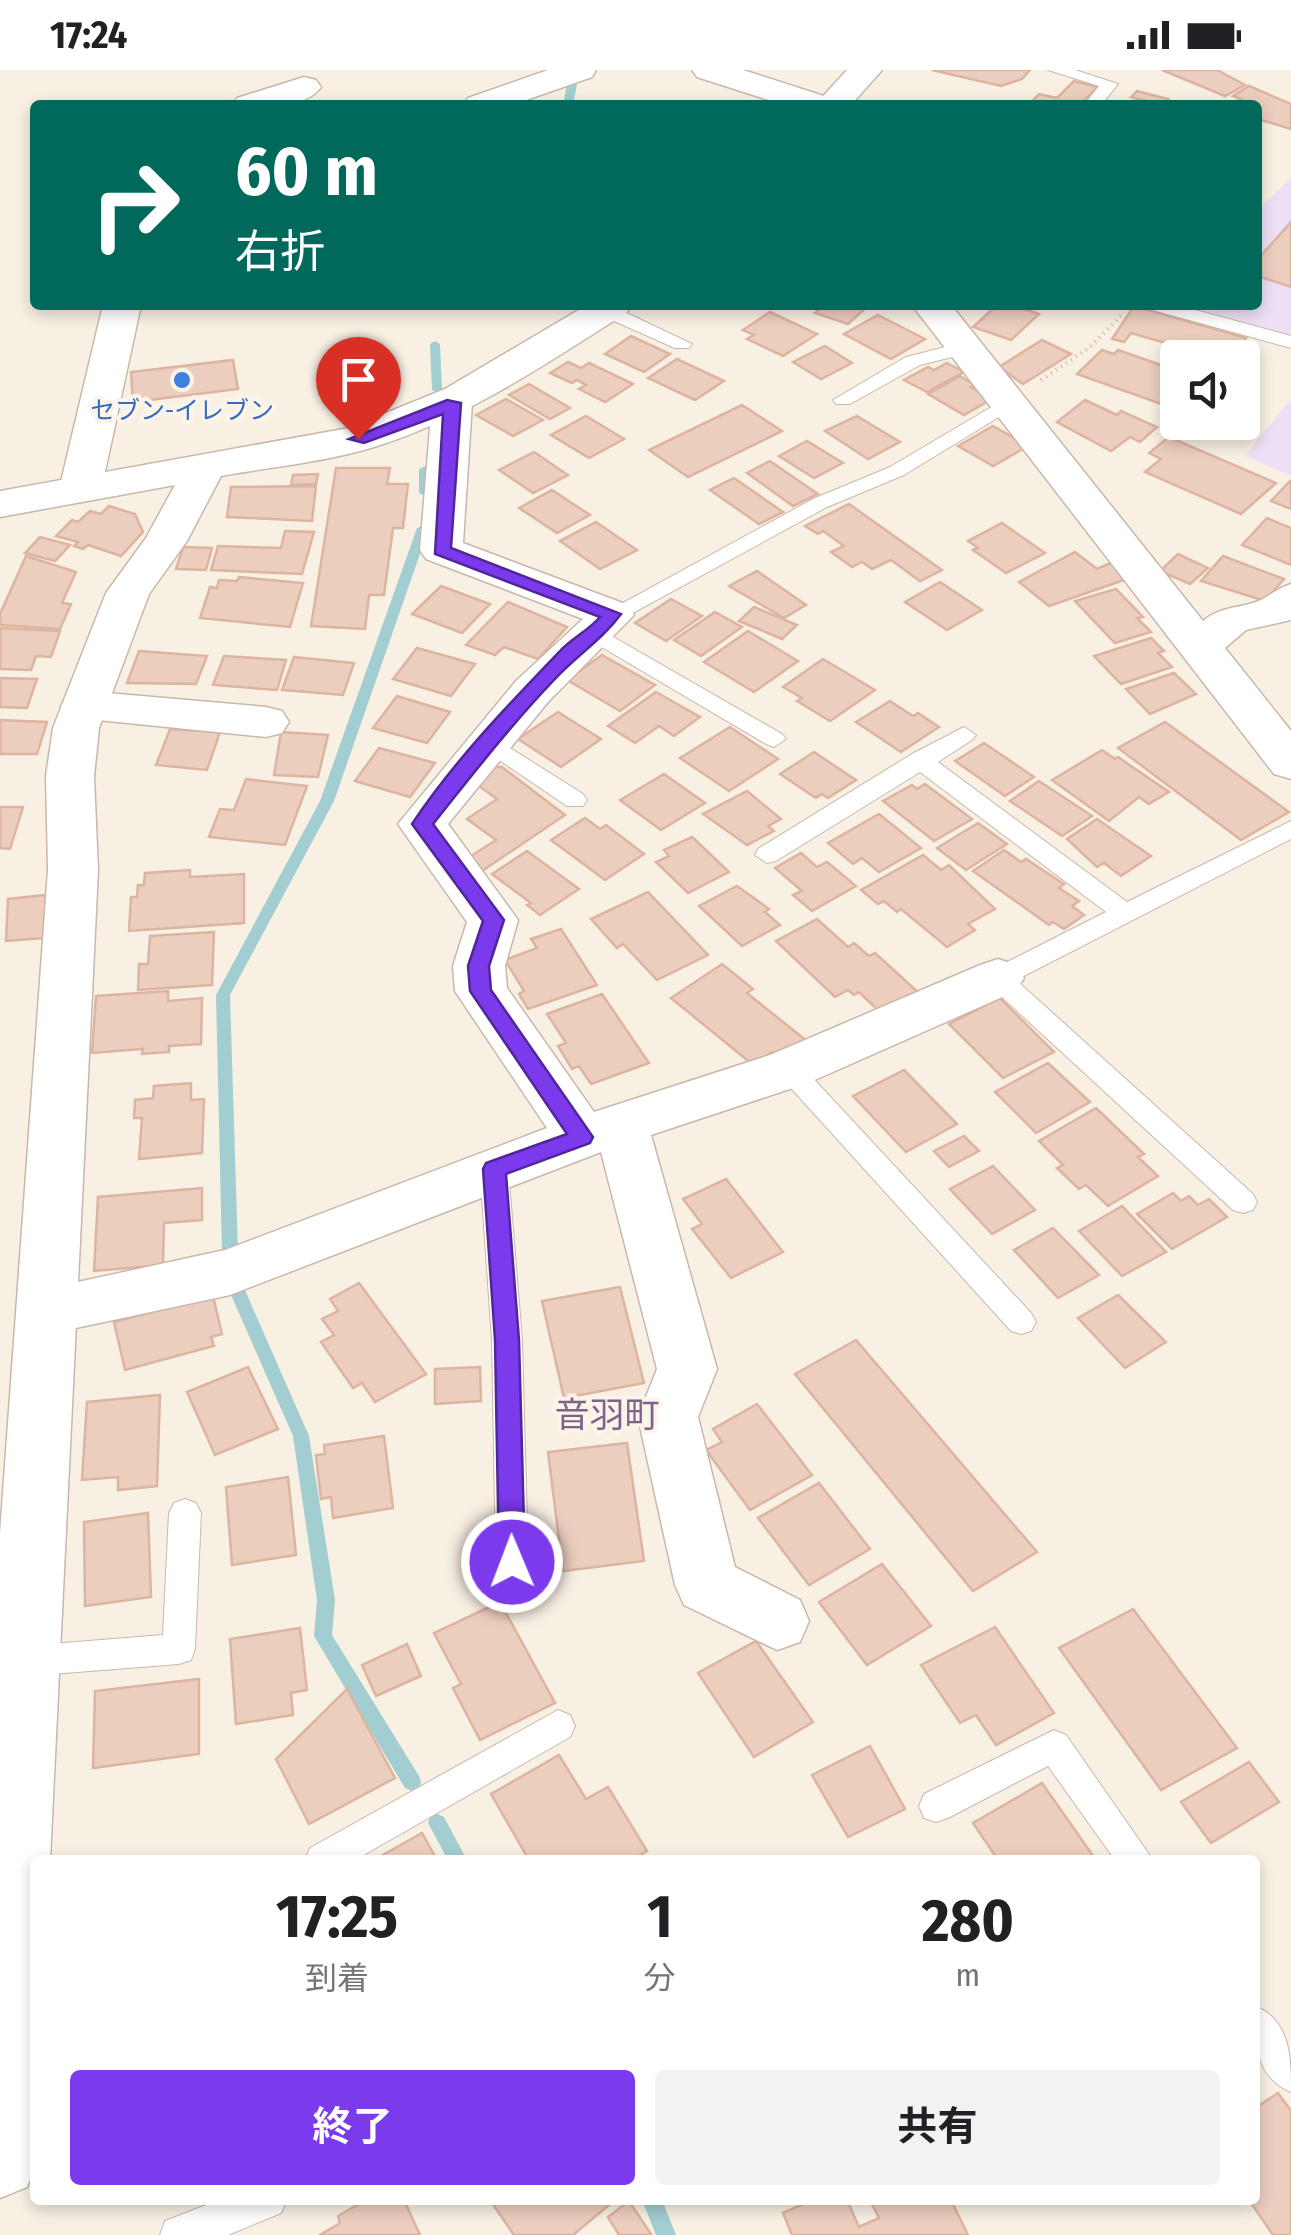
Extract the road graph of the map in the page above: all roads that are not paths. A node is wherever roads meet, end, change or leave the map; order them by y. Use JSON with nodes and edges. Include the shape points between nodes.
{"nodes":[{"id":1,"x":580,"y":70,"type":"edge"},
{"id":2,"x":709,"y":70,"type":"edge"},
{"id":3,"x":1056,"y":70,"type":"edge"},
{"id":4,"x":304,"y":87,"type":"edge"},
{"id":5,"x":842,"y":95,"type":"edge"},
{"id":6,"x":264,"y":100,"type":"edge"},
{"id":7,"x":494,"y":100,"type":"edge"},
{"id":8,"x":1096,"y":100,"type":"edge"},
{"id":9,"x":121,"y":310,"type":"edge"},
{"id":10,"x":604,"y":310,"type":"edge"},
{"id":11,"x":615,"y":310,"type":"edge"},
{"id":12,"x":935,"y":310,"type":"edge"},
{"id":13,"x":1174,"y":310,"type":"edge"},
{"id":14,"x":1291,"y":342,"type":"edge"},
{"id":15,"x":682,"y":344,"type":"dead end"},
{"id":16,"x":966,"y":348,"type":"junction"},
{"id":17,"x":842,"y":400,"type":"dead end"},
{"id":18,"x":1010,"y":402,"type":"junction"},
{"id":19,"x":452,"y":403,"type":"junction"},
{"id":20,"x":206,"y":466,"type":"junction"},
{"id":21,"x":73,"y":491,"type":"junction"},
{"id":22,"x":0,"y":504,"type":"edge"},
{"id":23,"x":1291,"y":598,"type":"edge"},
{"id":24,"x":604,"y":624,"type":"junction"},
{"id":25,"x":1200,"y":646,"type":"junction"},
{"id":26,"x":84,"y":706,"type":"junction"},
{"id":27,"x":266,"y":722,"type":"dead end"},
{"id":28,"x":964,"y":734,"type":"dead end"},
{"id":29,"x":774,"y":739,"type":"dead end"},
{"id":30,"x":488,"y":742,"type":"junction"},
{"id":31,"x":920,"y":760,"type":"junction"},
{"id":32,"x":1291,"y":763,"type":"edge"},
{"id":33,"x":575,"y":800,"type":"dead end"},
{"id":34,"x":1291,"y":829,"type":"edge"},
{"id":35,"x":767,"y":855,"type":"dead end"},
{"id":36,"x":1125,"y":913,"type":"junction"},
{"id":37,"x":998,"y":978,"type":"junction"},
{"id":38,"x":789,"y":1069,"type":"junction"},
{"id":39,"x":602,"y":1131,"type":"junction"},
{"id":40,"x":494,"y":1169,"type":"junction"},
{"id":41,"x":1243,"y":1202,"type":"dead end"},
{"id":42,"x":48,"y":1310,"type":"junction"},
{"id":43,"x":1021,"y":1322,"type":"dead end"},
{"id":44,"x":184,"y":1513,"type":"dead end"},
{"id":45,"x":512,"y":1562,"type":"dead end"},
{"id":46,"x":778,"y":1621,"type":"dead end"},
{"id":47,"x":25,"y":1661,"type":"junction"},
{"id":48,"x":558,"y":1726,"type":"dead end"},
{"id":49,"x":936,"y":1806,"type":"dead end"},
{"id":50,"x":331,"y":1855,"type":"edge"},
{"id":51,"x":1132,"y":1855,"type":"edge"},
{"id":52,"x":23,"y":1932,"type":"edge"},
{"id":53,"x":1260,"y":2031,"type":"edge"},
{"id":54,"x":1291,"y":2074,"type":"edge"},
{"id":55,"x":0,"y":2160,"type":"edge"},
{"id":56,"x":255,"y":2205,"type":"edge"},
{"id":57,"x":180,"y":2235,"type":"edge"}],
"edges":[{"from":1,"to":7,"type":"street"},
{"from":2,"to":5,"type":"street"},
{"from":3,"to":8,"type":"lane","via":[[1110,84]]},
{"from":4,"to":6,"type":"street"},
{"from":9,"to":21,"type":"street"},
{"from":10,"to":19,"type":"street"},
{"from":11,"to":15,"type":"lane"},
{"from":12,"to":16,"type":"street"},
{"from":13,"to":14,"type":"lane"},
{"from":16,"to":17,"type":"lane","via":[[912,361]]},
{"from":16,"to":18,"type":"street"},
{"from":18,"to":24,"type":"lane","via":[[897,471],[820,503]]},
{"from":18,"to":25,"type":"street"},
{"from":19,"to":20,"type":"street","via":[[358,439]]},
{"from":19,"to":24,"type":"street","via":[[442,550]]},
{"from":20,"to":21,"type":"street"},
{"from":20,"to":26,"type":"street","via":[[128,593]]},
{"from":21,"to":22,"type":"street"},
{"from":23,"to":25,"type":"street","via":[[1276,610],[1232,619]]},
{"from":24,"to":29,"type":"lane"},
{"from":24,"to":30,"type":"street","via":[[570,651]]},
{"from":25,"to":32,"type":"street"},
{"from":26,"to":27,"type":"street"},
{"from":26,"to":42,"type":"street","via":[[70,776],[73,870]]},
{"from":28,"to":31,"type":"lane"},
{"from":30,"to":33,"type":"lane"},
{"from":30,"to":39,"type":"street","via":[[422,824],[494,920],[478,966],[481,991]]},
{"from":31,"to":35,"type":"lane"},
{"from":31,"to":36,"type":"lane"},
{"from":34,"to":36,"type":"lane"},
{"from":36,"to":37,"type":"lane"},
{"from":37,"to":38,"type":"street"},
{"from":37,"to":41,"type":"lane"},
{"from":38,"to":39,"type":"street"},
{"from":38,"to":43,"type":"lane"},
{"from":39,"to":40,"type":"street"},
{"from":39,"to":46,"type":"street","via":[[686,1369],[668,1417],[708,1586]]},
{"from":40,"to":42,"type":"street","via":[[230,1272]]},
{"from":40,"to":45,"type":"lane","via":[[507,1340]]},
{"from":42,"to":47,"type":"street"},
{"from":44,"to":47,"type":"lane","via":[[179,1649]]},
{"from":47,"to":52,"type":"street"},
{"from":48,"to":50,"type":"lane"},
{"from":49,"to":51,"type":"lane","via":[[1054,1746]]},
{"from":52,"to":55,"type":"street"},
{"from":53,"to":54,"type":"lane"},
{"from":56,"to":57,"type":"lane"}]}
